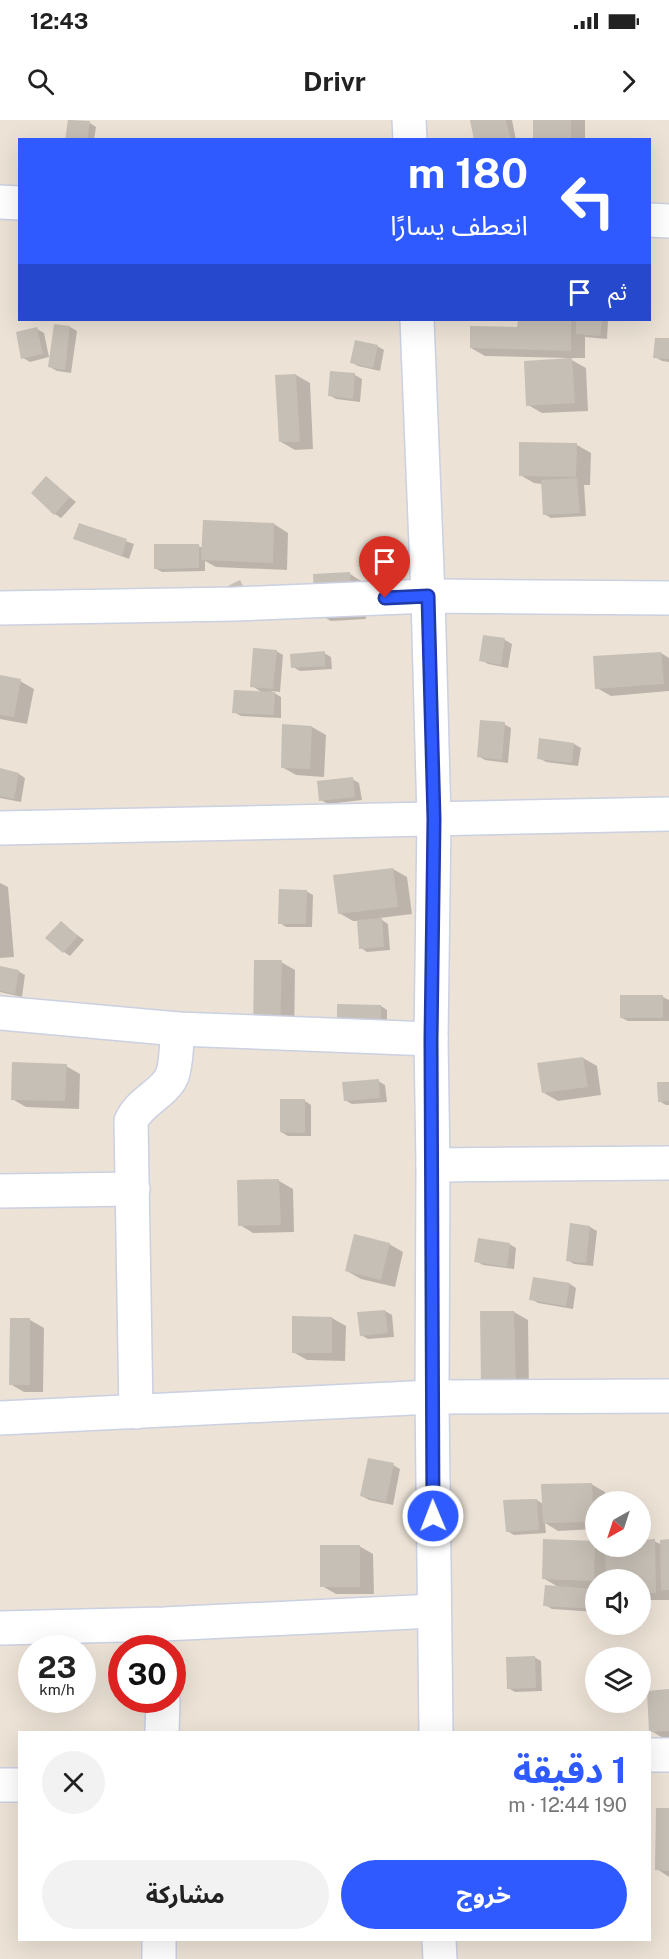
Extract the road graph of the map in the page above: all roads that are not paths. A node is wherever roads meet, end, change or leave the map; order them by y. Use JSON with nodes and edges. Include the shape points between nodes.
{"nodes":[{"id":1,"x":409,"y":120,"type":"edge"},
{"id":2,"x":410,"y":138,"type":"edge"},
{"id":3,"x":0,"y":202,"type":"edge"},
{"id":4,"x":18,"y":203,"type":"edge"},
{"id":5,"x":651,"y":220,"type":"edge"},
{"id":6,"x":669,"y":221,"type":"edge"},
{"id":7,"x":417,"y":321,"type":"edge"},
{"id":8,"x":428,"y":596,"type":"junction"},
{"id":9,"x":669,"y":598,"type":"edge"},
{"id":10,"x":0,"y":608,"type":"edge"},
{"id":11,"x":669,"y":814,"type":"edge"},
{"id":12,"x":434,"y":819,"type":"junction"},
{"id":13,"x":0,"y":828,"type":"edge"},
{"id":14,"x":0,"y":1013,"type":"edge"},
{"id":15,"x":178,"y":1029,"type":"junction"},
{"id":16,"x":431,"y":1039,"type":"junction"},
{"id":17,"x":669,"y":1163,"type":"edge"},
{"id":18,"x":433,"y":1166,"type":"junction"},
{"id":19,"x":133,"y":1189,"type":"junction"},
{"id":20,"x":0,"y":1191,"type":"edge"},
{"id":21,"x":669,"y":1395,"type":"edge"},
{"id":22,"x":432,"y":1397,"type":"junction"},
{"id":23,"x":136,"y":1412,"type":"junction"},
{"id":24,"x":0,"y":1419,"type":"edge"},
{"id":25,"x":434,"y":1611,"type":"junction"},
{"id":26,"x":0,"y":1628,"type":"edge"},
{"id":27,"x":144,"y":1635,"type":"edge"},
{"id":28,"x":175,"y":1635,"type":"edge"},
{"id":29,"x":163,"y":1713,"type":"edge"},
{"id":30,"x":162,"y":1731,"type":"edge"},
{"id":31,"x":436,"y":1731,"type":"edge"},
{"id":32,"x":651,"y":1755,"type":"edge"},
{"id":33,"x":669,"y":1755,"type":"edge"},
{"id":34,"x":0,"y":1785,"type":"edge"},
{"id":35,"x":18,"y":1785,"type":"edge"},
{"id":36,"x":159,"y":1941,"type":"edge"},
{"id":37,"x":439,"y":1941,"type":"edge"},
{"id":38,"x":159,"y":1959,"type":"edge"},
{"id":39,"x":440,"y":1959,"type":"edge"}],
"edges":[{"from":1,"to":2,"type":"street"},
{"from":3,"to":4,"type":"street"},
{"from":5,"to":6,"type":"street"},
{"from":7,"to":8,"type":"street"},
{"from":8,"to":9,"type":"street"},
{"from":8,"to":10,"type":"street"},
{"from":8,"to":12,"type":"street"},
{"from":11,"to":12,"type":"street"},
{"from":12,"to":13,"type":"street"},
{"from":12,"to":16,"type":"street"},
{"from":14,"to":15,"type":"street"},
{"from":15,"to":16,"type":"street"},
{"from":15,"to":19,"type":"street","via":[[172,1075],[136,1110],[131,1122]]},
{"from":16,"to":18,"type":"street"},
{"from":17,"to":18,"type":"street"},
{"from":18,"to":22,"type":"street"},
{"from":19,"to":20,"type":"street"},
{"from":19,"to":23,"type":"street"},
{"from":21,"to":22,"type":"street"},
{"from":22,"to":23,"type":"street"},
{"from":22,"to":25,"type":"street"},
{"from":23,"to":24,"type":"street"},
{"from":25,"to":28,"type":"street"},
{"from":25,"to":31,"type":"street"},
{"from":26,"to":27,"type":"street"},
{"from":29,"to":30,"type":"street"},
{"from":32,"to":33,"type":"street"},
{"from":34,"to":35,"type":"street"},
{"from":36,"to":38,"type":"street"},
{"from":37,"to":39,"type":"street"}]}
